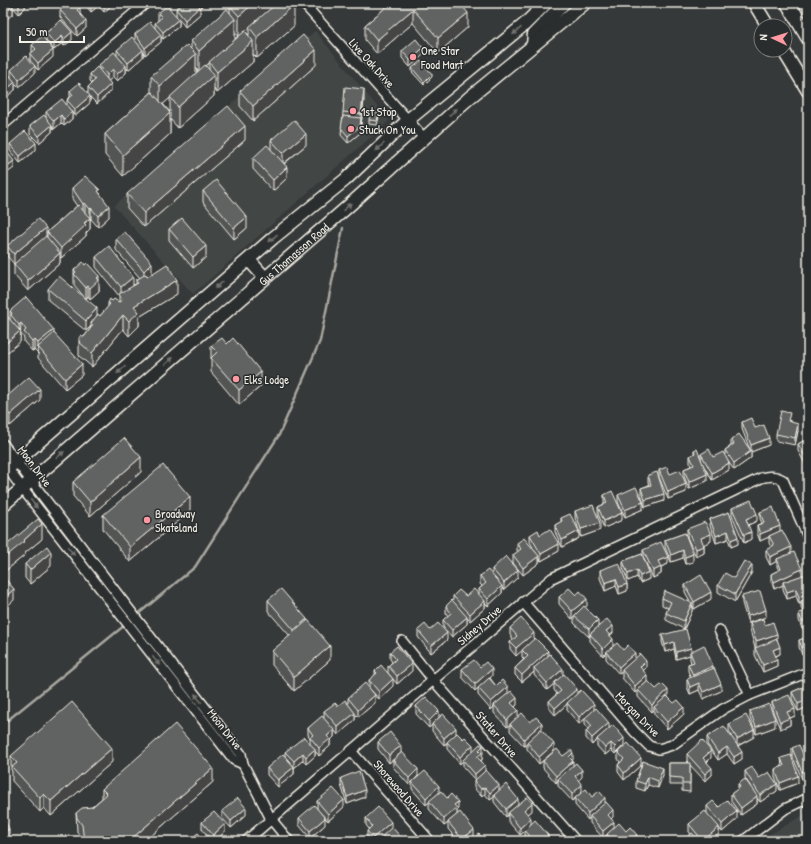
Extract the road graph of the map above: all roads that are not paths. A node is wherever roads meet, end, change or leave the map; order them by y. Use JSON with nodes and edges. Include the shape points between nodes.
{"nodes":[{"id":1,"x":146,"y":3,"type":"edge"},
{"id":2,"x":303,"y":3,"type":"edge"},
{"id":3,"x":546,"y":3,"type":"edge"},
{"id":4,"x":564,"y":3,"type":"edge"},
{"id":5,"x":585,"y":3,"type":"edge"},
{"id":6,"x":754,"y":3,"type":"edge"},
{"id":7,"x":788,"y":3,"type":"edge"},
{"id":8,"x":763,"y":18,"type":"edge"},
{"id":9,"x":808,"y":37,"type":"edge"},
{"id":10,"x":533,"y":45,"type":"junction"},
{"id":11,"x":788,"y":58,"type":"edge"},
{"id":12,"x":808,"y":91,"type":"edge"},
{"id":13,"x":408,"y":120,"type":"junction"},
{"id":14,"x":3,"y":125,"type":"edge"},
{"id":15,"x":424,"y":138,"type":"junction"},
{"id":16,"x":249,"y":260,"type":"junction"},
{"id":17,"x":265,"y":278,"type":"junction"},
{"id":18,"x":4,"y":445,"type":"edge"},
{"id":19,"x":9,"y":468,"type":"edge"},
{"id":20,"x":26,"y":485,"type":"junction"},
{"id":21,"x":3,"y":505,"type":"edge"},
{"id":22,"x":808,"y":537,"type":"edge"},
{"id":23,"x":523,"y":602,"type":"junction"},
{"id":24,"x":719,"y":630,"type":"dead end"},
{"id":25,"x":402,"y":641,"type":"dead end"},
{"id":26,"x":808,"y":672,"type":"edge"},
{"id":27,"x":434,"y":681,"type":"junction"},
{"id":28,"x":750,"y":695,"type":"junction"},
{"id":29,"x":351,"y":752,"type":"junction"},
{"id":30,"x":243,"y":764,"type":"junction"},
{"id":31,"x":808,"y":798,"type":"edge"},
{"id":32,"x":271,"y":819,"type":"junction"},
{"id":33,"x":246,"y":841,"type":"edge"},
{"id":34,"x":289,"y":841,"type":"edge"},
{"id":35,"x":430,"y":841,"type":"edge"},
{"id":36,"x":576,"y":841,"type":"edge"},
{"id":37,"x":743,"y":841,"type":"edge"}],
"edges":[{"from":1,"to":14,"type":"street"},
{"from":2,"to":13,"type":"street","name":"Live Oak Drive"},
{"from":3,"to":13,"type":"main road","name":"Gus Thomasson Road","one_way":true,"via":[[525,24]]},
{"from":4,"to":10,"type":"main road","via":[[534,34]]},
{"from":5,"to":10,"type":"main road","name":"Gus Thomasson Road"},
{"from":6,"to":8,"type":"main road"},
{"from":7,"to":9,"type":"highway"},
{"from":15,"to":10,"type":"main road","name":"Gus Thomasson Road","one_way":true},
{"from":11,"to":12,"type":"main road"},
{"from":13,"to":15,"type":"street","name":"Live Oak Drive"},
{"from":13,"to":16,"type":"main road","name":"Gus Thomasson Road","one_way":true,"via":[[345,180]]},
{"from":17,"to":15,"type":"main road","name":"Gus Thomasson Road","one_way":true},
{"from":16,"to":17,"type":"main road"},
{"from":16,"to":19,"type":"main road","name":"Gus Thomasson Road","one_way":true},
{"from":20,"to":17,"type":"main road","name":"Gus Thomasson Road","one_way":true},
{"from":18,"to":19,"type":"street","name":"Moon Drive"},
{"from":19,"to":20,"type":"street","name":"Moon Drive"},
{"from":20,"to":21,"type":"main road","name":"Gus Thomasson Road"},
{"from":30,"to":20,"type":"street","name":"Moon Drive","one_way":true,"via":[[241,754],[140,624]]},
{"from":20,"to":30,"type":"street","name":"Moon Drive","one_way":true,"via":[[132,630],[234,760]]},
{"from":22,"to":23,"type":"street","name":"Sidney Drive","via":[[783,480],[777,476],[761,478],[552,578]]},
{"from":23,"to":27,"type":"street","name":"Sidney Drive"},
{"from":23,"to":28,"type":"street","name":"Morgan Drive","via":[[649,746],[659,749],[672,745],[723,709]]},
{"from":24,"to":28,"type":"street"},
{"from":25,"to":27,"type":"street","name":"Statler Drive"},
{"from":26,"to":28,"type":"street","name":"Morgan Drive"},
{"from":27,"to":29,"type":"street","name":"Sidney Drive"},
{"from":27,"to":36,"type":"street","name":"Statler Drive"},
{"from":29,"to":32,"type":"street","name":"Sidney Drive"},
{"from":29,"to":35,"type":"street","name":"Shorewood Drive"},
{"from":30,"to":32,"type":"street","name":"Moon Drive"},
{"from":31,"to":37,"type":"street","via":[[785,809]]},
{"from":32,"to":33,"type":"street","name":"Sidney Drive"},
{"from":32,"to":34,"type":"street","name":"Moon Drive"}]}
